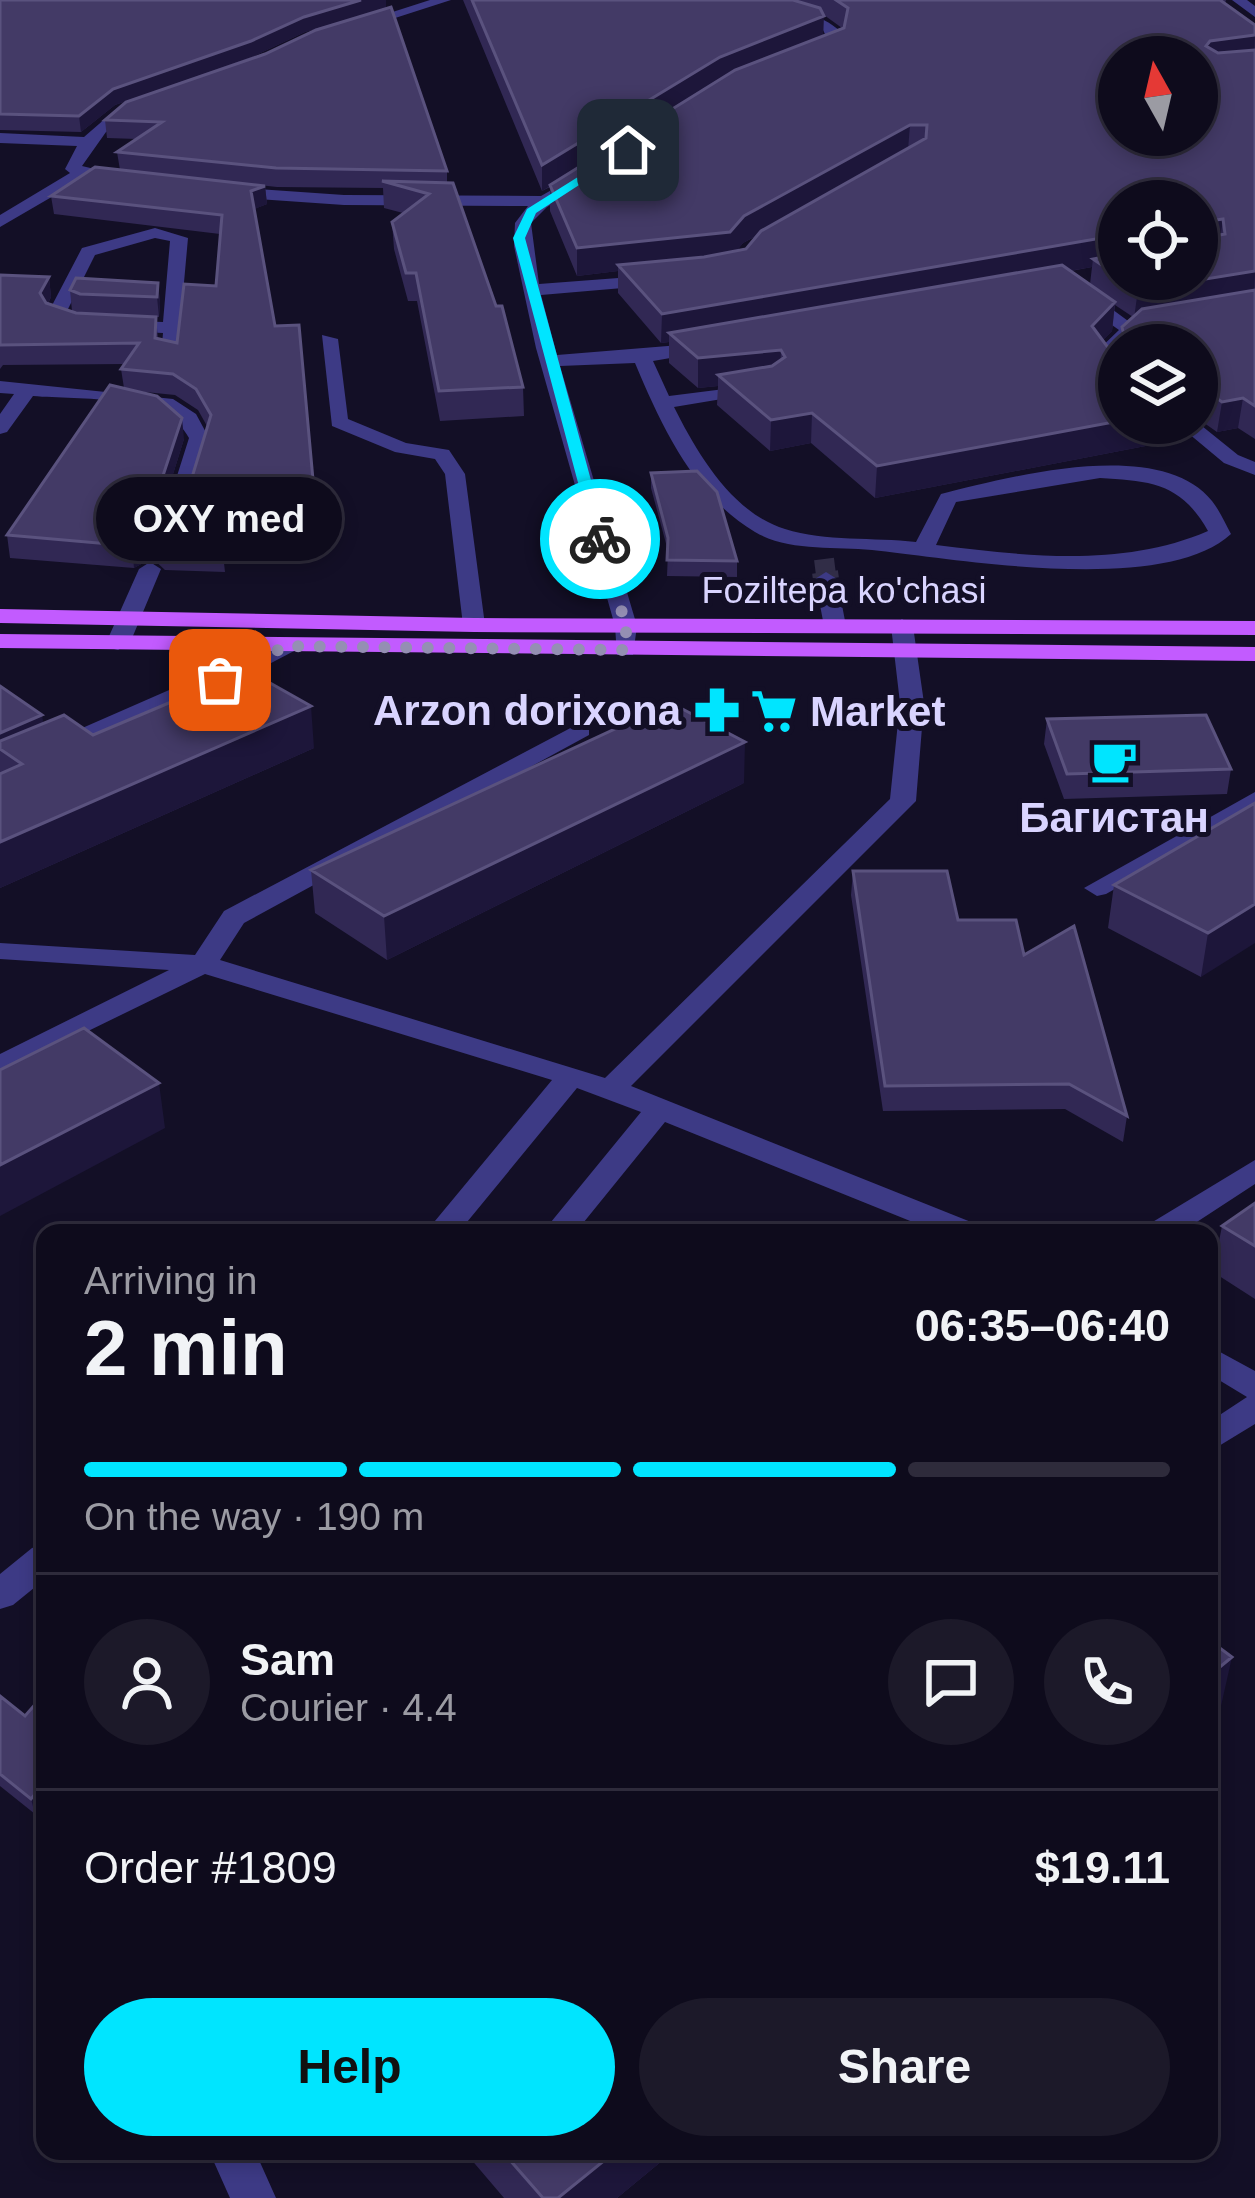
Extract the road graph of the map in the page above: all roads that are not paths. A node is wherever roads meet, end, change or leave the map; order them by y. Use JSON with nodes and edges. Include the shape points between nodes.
{"nodes":[{"id":1,"x":444,"y":0,"type":"edge"},
{"id":2,"x":741,"y":0,"type":"edge"},
{"id":3,"x":1239,"y":0,"type":"edge"},
{"id":4,"x":1255,"y":13,"type":"edge"},
{"id":5,"x":333,"y":32,"type":"edge"},
{"id":6,"x":792,"y":62,"type":"edge"},
{"id":7,"x":159,"y":98,"type":"edge"},
{"id":8,"x":0,"y":138,"type":"edge"},
{"id":9,"x":87,"y":142,"type":"junction"},
{"id":10,"x":595,"y":170,"type":"edge"},
{"id":11,"x":80,"y":174,"type":"junction"},
{"id":12,"x":150,"y":184,"type":"edge"},
{"id":13,"x":211,"y":190,"type":"edge"},
{"id":14,"x":547,"y":201,"type":"junction"},
{"id":15,"x":0,"y":222,"type":"edge"},
{"id":16,"x":1098,"y":277,"type":"edge"},
{"id":17,"x":682,"y":278,"type":"edge"},
{"id":18,"x":533,"y":290,"type":"junction"},
{"id":19,"x":1136,"y":324,"type":"edge"},
{"id":20,"x":172,"y":328,"type":"junction"},
{"id":21,"x":329,"y":339,"type":"dead end"},
{"id":22,"x":726,"y":343,"type":"edge"},
{"id":23,"x":642,"y":357,"type":"junction"},
{"id":24,"x":549,"y":362,"type":"junction"},
{"id":25,"x":769,"y":386,"type":"edge"},
{"id":26,"x":0,"y":387,"type":"edge"},
{"id":27,"x":28,"y":389,"type":"junction"},
{"id":28,"x":166,"y":403,"type":"junction"},
{"id":29,"x":662,"y":404,"type":"junction"},
{"id":30,"x":0,"y":428,"type":"edge"},
{"id":31,"x":1199,"y":444,"type":"edge"},
{"id":32,"x":1212,"y":464,"type":"junction"},
{"id":33,"x":1255,"y":469,"type":"edge"},
{"id":34,"x":1155,"y":478,"type":"junction"},
{"id":35,"x":170,"y":536,"type":"edge"},
{"id":36,"x":923,"y":549,"type":"junction"},
{"id":37,"x":824,"y":560,"type":"junction"},
{"id":38,"x":150,"y":569,"type":"edge"},
{"id":39,"x":0,"y":616,"type":"edge"},
{"id":40,"x":129,"y":619,"type":"junction"},
{"id":41,"x":475,"y":625,"type":"junction"},
{"id":42,"x":835,"y":626,"type":"junction"},
{"id":43,"x":1255,"y":628,"type":"edge"},
{"id":44,"x":626,"y":638,"type":"junction"},
{"id":45,"x":903,"y":640,"type":"junction"},
{"id":46,"x":0,"y":641,"type":"edge"},
{"id":47,"x":118,"y":643,"type":"junction"},
{"id":48,"x":286,"y":646,"type":"junction"},
{"id":49,"x":1255,"y":654,"type":"edge"},
{"id":50,"x":580,"y":730,"type":"dead end"},
{"id":51,"x":0,"y":773,"type":"edge"},
{"id":52,"x":1255,"y":800,"type":"edge"},
{"id":53,"x":1097,"y":888,"type":"dead end"},
{"id":54,"x":0,"y":951,"type":"edge"},
{"id":55,"x":203,"y":964,"type":"junction"},
{"id":56,"x":0,"y":1065,"type":"edge"},
{"id":57,"x":573,"y":1074,"type":"junction"},
{"id":58,"x":611,"y":1089,"type":"junction"},
{"id":59,"x":660,"y":1108,"type":"junction"},
{"id":60,"x":1255,"y":1169,"type":"edge"},
{"id":61,"x":448,"y":1224,"type":"edge"},
{"id":62,"x":565,"y":1224,"type":"edge"},
{"id":63,"x":948,"y":1224,"type":"edge"},
{"id":64,"x":1171,"y":1224,"type":"edge"},
{"id":65,"x":1218,"y":1364,"type":"edge"},
{"id":66,"x":1255,"y":1388,"type":"edge"},
{"id":67,"x":1255,"y":1407,"type":"edge"},
{"id":68,"x":1218,"y":1433,"type":"edge"},
{"id":69,"x":36,"y":1565,"type":"edge"},
{"id":70,"x":0,"y":1595,"type":"edge"},
{"id":71,"x":236,"y":2160,"type":"edge"},
{"id":72,"x":253,"y":2198,"type":"edge"}],
"edges":[{"from":1,"to":5,"type":"street"},
{"from":2,"to":6,"type":"street","via":[[805,15],[837,34],[836,44]]},
{"from":3,"to":4,"type":"street"},
{"from":7,"to":9,"type":"street","via":[[121,112]]},
{"from":8,"to":9,"type":"street"},
{"from":9,"to":11,"type":"street","via":[[73,169]]},
{"from":10,"to":14,"type":"street"},
{"from":11,"to":12,"type":"street"},
{"from":11,"to":15,"type":"street"},
{"from":13,"to":14,"type":"street"},
{"from":14,"to":18,"type":"street","via":[[531,212],[519,238]]},
{"from":16,"to":19,"type":"street","via":[[1066,284]]},
{"from":17,"to":18,"type":"street"},
{"from":18,"to":24,"type":"street"},
{"from":20,"to":20,"type":"street","via":[[179,238],[155,233],[88,252],[56,315],[79,324]]},
{"from":20,"to":28,"type":"street"},
{"from":21,"to":41,"type":"street","via":[[339,422],[402,448],[442,454],[455,474]]},
{"from":22,"to":23,"type":"street"},
{"from":23,"to":24,"type":"street"},
{"from":23,"to":29,"type":"street"},
{"from":24,"to":44,"type":"street"},
{"from":25,"to":29,"type":"street"},
{"from":26,"to":27,"type":"street"},
{"from":27,"to":28,"type":"street"},
{"from":27,"to":30,"type":"street"},
{"from":28,"to":35,"type":"street","via":[[189,418],[199,439]]},
{"from":29,"to":37,"type":"street","via":[[700,476],[764,530]]},
{"from":31,"to":32,"type":"street"},
{"from":32,"to":33,"type":"street"},
{"from":32,"to":34,"type":"street"},
{"from":34,"to":36,"type":"street","via":[[1089,470],[948,498]]},
{"from":34,"to":36,"type":"street","via":[[1193,494],[1214,513],[1220,534],[1177,552],[1099,560]]},
{"from":36,"to":37,"type":"street"},
{"from":37,"to":42,"type":"street"},
{"from":38,"to":40,"type":"street"},
{"from":39,"to":40,"type":"main road","name":"Foziltepa ko'chasi"},
{"from":40,"to":41,"type":"main road","name":"Foziltepa ko'chasi"},
{"from":40,"to":47,"type":"street"},
{"from":41,"to":44,"type":"main road","name":"Foziltepa ko'chasi"},
{"from":42,"to":44,"type":"main road","name":"Foziltepa ko'chasi"},
{"from":42,"to":45,"type":"main road","name":"Foziltepa ko'chasi"},
{"from":43,"to":45,"type":"main road","name":"Foziltepa ko'chasi"},
{"from":44,"to":45,"type":"main road","name":"Foziltepa ko'chasi"},
{"from":44,"to":48,"type":"main road","name":"Foziltepa ko'chasi"},
{"from":45,"to":49,"type":"main road","name":"Foziltepa ko'chasi"},
{"from":45,"to":58,"type":"street","via":[[912,703],[903,801]]},
{"from":46,"to":47,"type":"main road","name":"Foziltepa ko'chasi"},
{"from":47,"to":48,"type":"main road","name":"Foziltepa ko'chasi"},
{"from":48,"to":51,"type":"street"},
{"from":50,"to":55,"type":"street","via":[[234,916]]},
{"from":52,"to":53,"type":"street"},
{"from":54,"to":55,"type":"street"},
{"from":55,"to":56,"type":"street"},
{"from":55,"to":57,"type":"street"},
{"from":57,"to":58,"type":"street"},
{"from":57,"to":61,"type":"street"},
{"from":58,"to":59,"type":"street"},
{"from":59,"to":62,"type":"street"},
{"from":59,"to":63,"type":"street"},
{"from":60,"to":64,"type":"street"},
{"from":65,"to":66,"type":"street"},
{"from":67,"to":68,"type":"street"},
{"from":69,"to":70,"type":"street"},
{"from":71,"to":72,"type":"street"}]}
